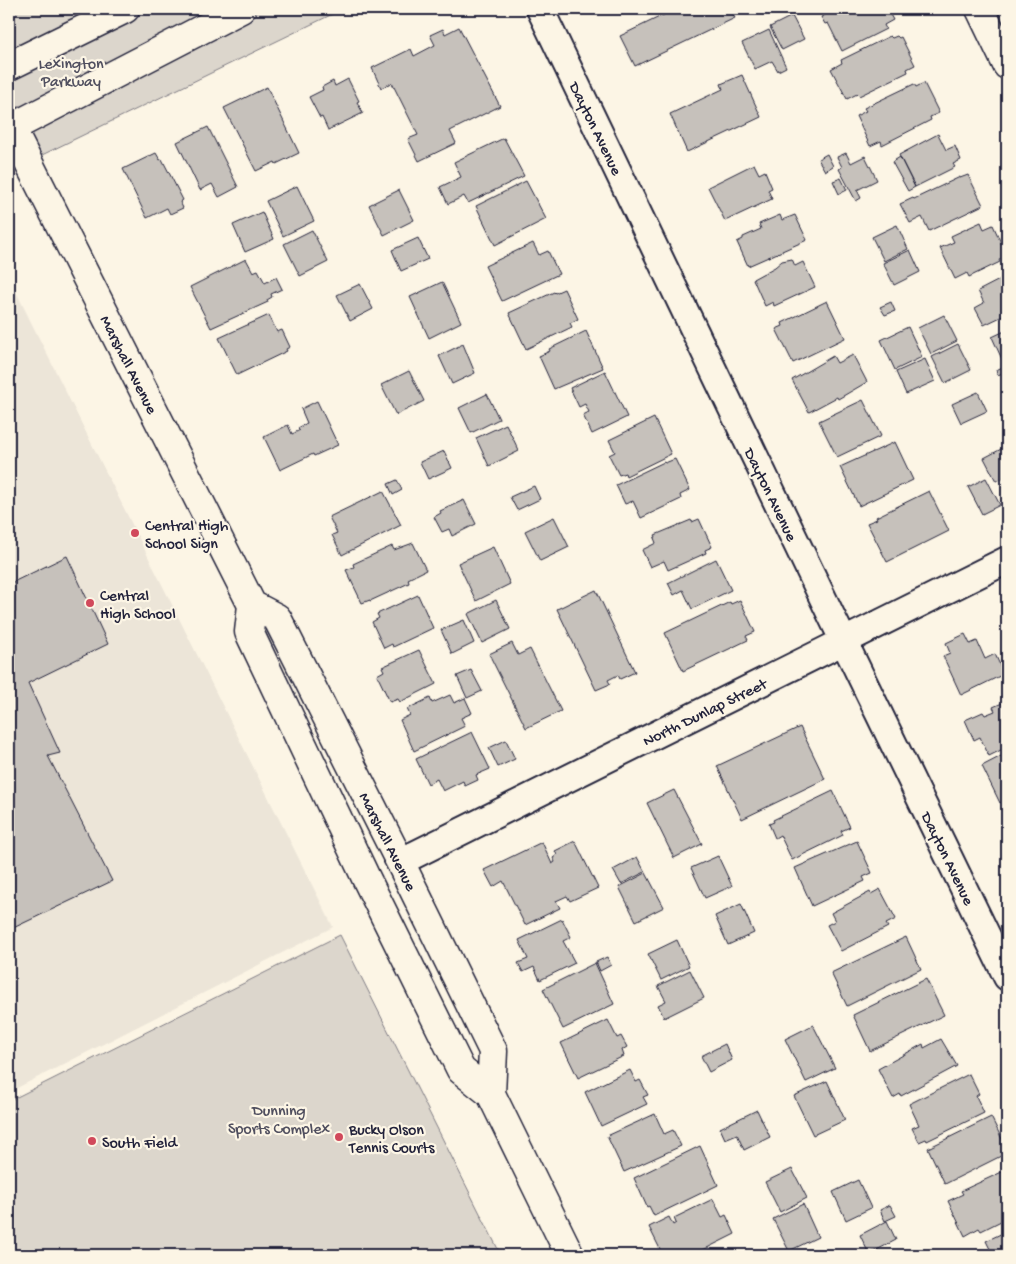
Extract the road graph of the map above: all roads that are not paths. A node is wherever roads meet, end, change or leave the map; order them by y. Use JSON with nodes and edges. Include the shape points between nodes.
{"nodes":[{"id":1,"x":125,"y":9,"type":"edge"},
{"id":2,"x":241,"y":9,"type":"edge"},
{"id":3,"x":540,"y":9,"type":"edge"},
{"id":4,"x":980,"y":9,"type":"edge"},
{"id":5,"x":1007,"y":65,"type":"edge"},
{"id":6,"x":9,"y":66,"type":"edge"},
{"id":7,"x":10,"y":127,"type":"edge"},
{"id":8,"x":1007,"y":560,"type":"edge"},
{"id":9,"x":252,"y":605,"type":"junction"},
{"id":10,"x":844,"y":642,"type":"junction"},
{"id":11,"x":400,"y":862,"type":"junction"},
{"id":12,"x":1007,"y":977,"type":"edge"},
{"id":13,"x":491,"y":1094,"type":"junction"},
{"id":14,"x":570,"y":1255,"type":"edge"}],
"edges":[{"from":1,"to":6,"type":"street"},
{"from":2,"to":7,"type":"street"},
{"from":3,"to":10,"type":"street","name":"Dayton Avenue"},
{"from":4,"to":5,"type":"street"},
{"from":7,"to":9,"type":"street","name":"Marshall Avenue"},
{"from":8,"to":10,"type":"street","name":"North Dunlap Street"},
{"from":9,"to":11,"type":"street","name":"Marshall Avenue","via":[[277,618]]},
{"from":9,"to":13,"type":"street","name":"Marshall Avenue","via":[[249,632],[366,878],[461,1070]]},
{"from":10,"to":11,"type":"street","name":"North Dunlap Street"},
{"from":10,"to":12,"type":"street","name":"Dayton Avenue"},
{"from":11,"to":13,"type":"street","name":"Marshall Avenue","via":[[493,1051]]},
{"from":13,"to":14,"type":"street","name":"Marshall Avenue"}]}
